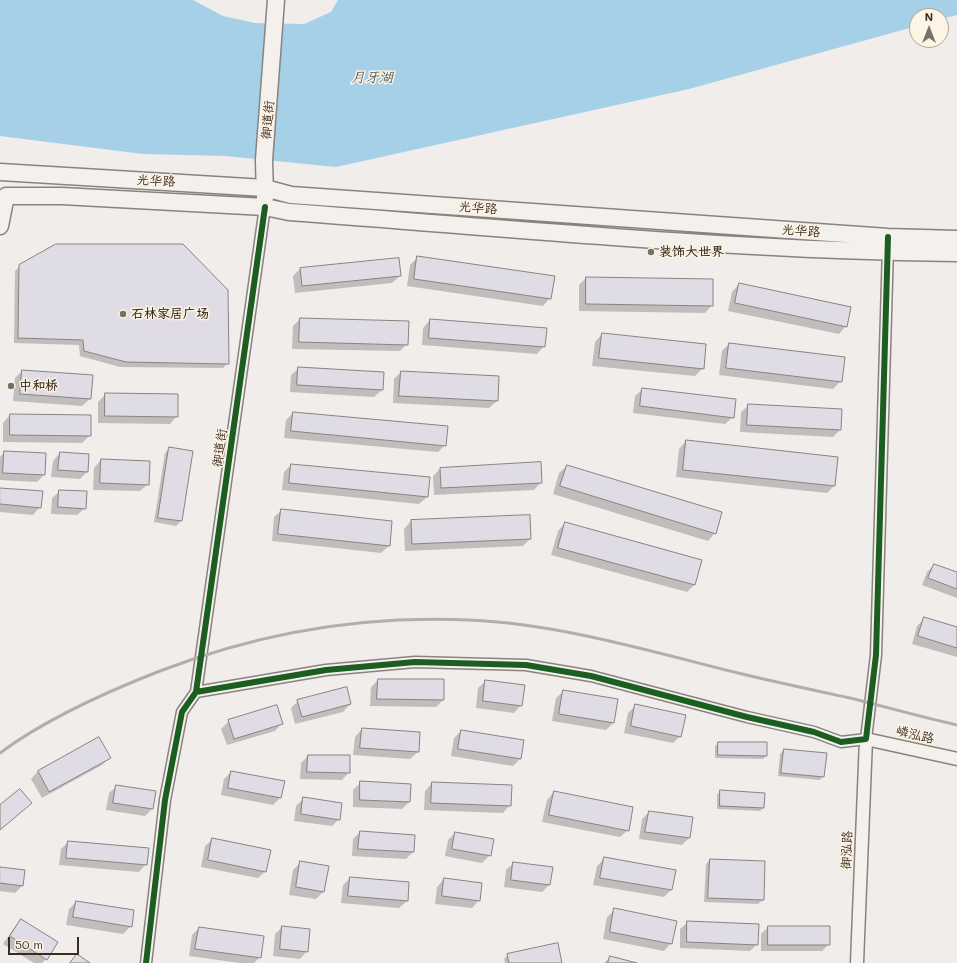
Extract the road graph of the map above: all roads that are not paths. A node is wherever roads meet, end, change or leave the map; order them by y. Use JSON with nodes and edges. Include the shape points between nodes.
{"nodes":[{"id":1,"x":276,"y":0,"type":"edge"},
{"id":2,"x":0,"y":172,"type":"edge"},
{"id":3,"x":265,"y":188,"type":"junction"},
{"id":4,"x":265,"y":207,"type":"junction"},
{"id":5,"x":0,"y":226,"type":"edge"},
{"id":6,"x":957,"y":239,"type":"edge"},
{"id":7,"x":888,"y":245,"type":"junction"},
{"id":8,"x":957,"y":253,"type":"edge"},
{"id":9,"x":196,"y":692,"type":"junction"},
{"id":10,"x":866,"y":739,"type":"junction"},
{"id":11,"x":957,"y":759,"type":"edge"},
{"id":12,"x":146,"y":963,"type":"edge"},
{"id":13,"x":857,"y":963,"type":"edge"}],
"edges":[{"from":1,"to":3,"type":"main road","via":[[264,160]]},
{"from":2,"to":3,"type":"main road","name":"光华路"},
{"from":3,"to":4,"type":"main road"},
{"from":3,"to":7,"type":"main road","name":"光华路","via":[[291,195]]},
{"from":4,"to":5,"type":"main road","name":"光华路","via":[[62,196],[6,196]]},
{"from":4,"to":7,"type":"main road","name":"光华路","via":[[289,212],[734,245]]},
{"from":4,"to":9,"type":"street","name":"御道街"},
{"from":6,"to":7,"type":"main road","name":"光华路"},
{"from":7,"to":8,"type":"main road","name":"光华路"},
{"from":7,"to":10,"type":"street","via":[[876,655]]},
{"from":9,"to":10,"type":"street","via":[[326,670],[415,662],[526,664],[592,676],[814,732],[841,742]]},
{"from":9,"to":12,"type":"street","via":[[182,712],[168,785]]},
{"from":10,"to":11,"type":"street","name":"嶙泓路"},
{"from":10,"to":13,"type":"street","name":"御泓路"}]}
